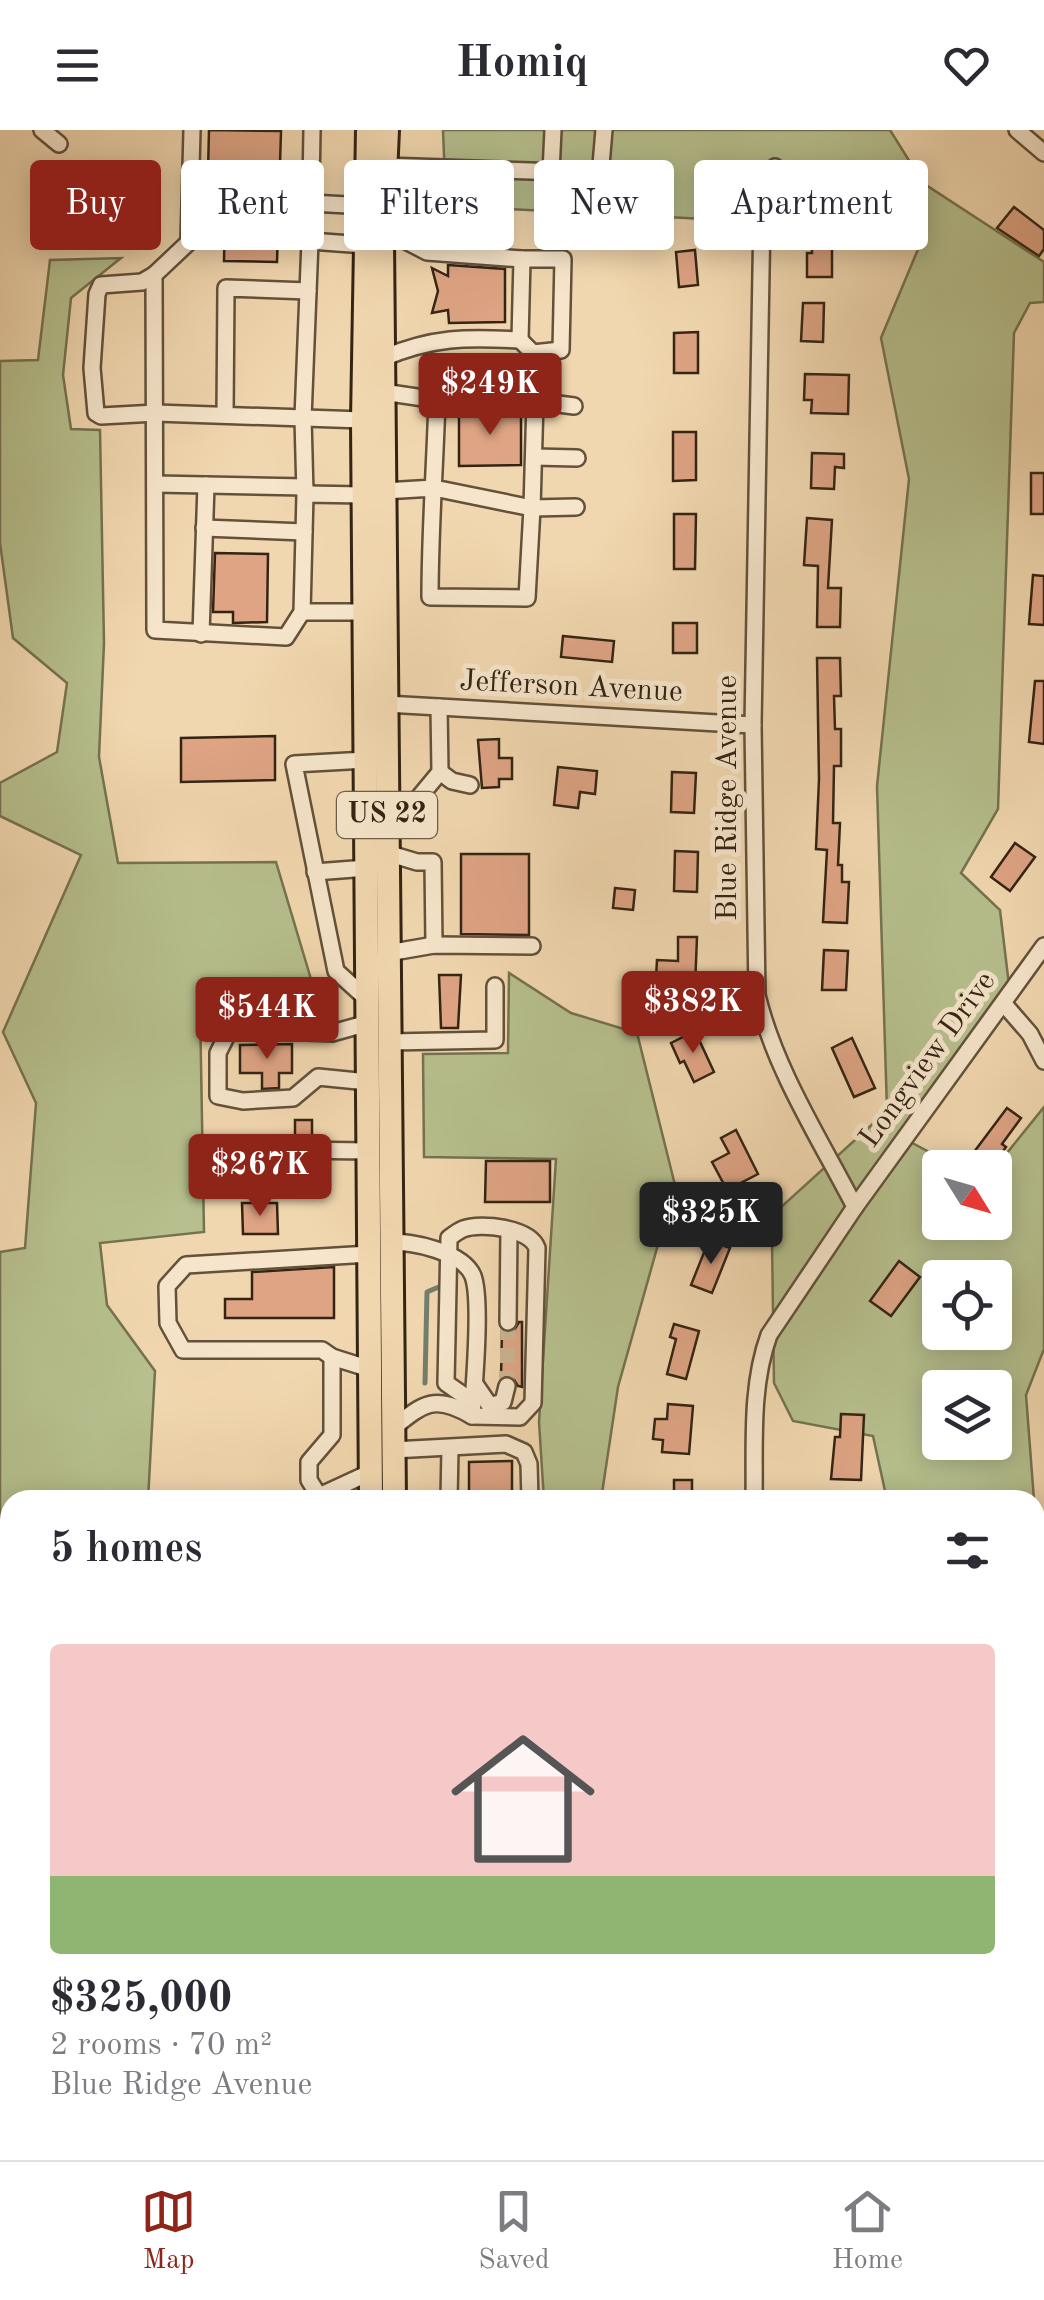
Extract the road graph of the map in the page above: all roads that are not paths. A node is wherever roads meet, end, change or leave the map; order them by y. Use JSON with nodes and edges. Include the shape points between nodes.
{"nodes":[{"id":1,"x":42,"y":130,"type":"edge"},
{"id":2,"x":192,"y":130,"type":"edge"},
{"id":3,"x":312,"y":130,"type":"edge"},
{"id":4,"x":368,"y":130,"type":"edge"},
{"id":5,"x":388,"y":130,"type":"edge"},
{"id":6,"x":553,"y":130,"type":"edge"},
{"id":7,"x":604,"y":130,"type":"edge"},
{"id":8,"x":1017,"y":130,"type":"edge"},
{"id":9,"x":58,"y":144,"type":"dead end"},
{"id":10,"x":1044,"y":153,"type":"edge"},
{"id":11,"x":312,"y":160,"type":"edge"},
{"id":12,"x":367,"y":160,"type":"edge"},
{"id":13,"x":386,"y":160,"type":"edge"},
{"id":14,"x":552,"y":160,"type":"edge"},
{"id":15,"x":601,"y":160,"type":"edge"},
{"id":16,"x":310,"y":250,"type":"edge"},
{"id":17,"x":364,"y":250,"type":"edge"},
{"id":18,"x":383,"y":250,"type":"edge"},
{"id":19,"x":424,"y":250,"type":"edge"},
{"id":20,"x":761,"y":250,"type":"edge"},
{"id":21,"x":522,"y":259,"type":"junction"},
{"id":22,"x":154,"y":275,"type":"junction"},
{"id":23,"x":308,"y":292,"type":"junction"},
{"id":24,"x":520,"y":340,"type":"junction"},
{"id":25,"x":383,"y":358,"type":"junction"},
{"id":26,"x":383,"y":392,"type":"junction"},
{"id":27,"x":438,"y":400,"type":"junction"},
{"id":28,"x":535,"y":401,"type":"junction"},
{"id":29,"x":574,"y":406,"type":"dead end"},
{"id":30,"x":156,"y":412,"type":"junction"},
{"id":31,"x":225,"y":415,"type":"junction"},
{"id":32,"x":303,"y":418,"type":"junction"},
{"id":33,"x":362,"y":420,"type":"junction"},
{"id":34,"x":534,"y":456,"type":"junction"},
{"id":35,"x":576,"y":458,"type":"dead end"},
{"id":36,"x":156,"y":484,"type":"junction"},
{"id":37,"x":206,"y":485,"type":"junction"},
{"id":38,"x":434,"y":488,"type":"junction"},
{"id":39,"x":305,"y":490,"type":"junction"},
{"id":40,"x":374,"y":493,"type":"junction"},
{"id":41,"x":576,"y":507,"type":"dead end"},
{"id":42,"x":532,"y":508,"type":"junction"},
{"id":43,"x":204,"y":528,"type":"junction"},
{"id":44,"x":304,"y":532,"type":"junction"},
{"id":45,"x":302,"y":612,"type":"junction"},
{"id":46,"x":365,"y":612,"type":"junction"},
{"id":47,"x":195,"y":634,"type":"junction"},
{"id":48,"x":386,"y":704,"type":"junction"},
{"id":49,"x":439,"y":707,"type":"junction"},
{"id":50,"x":754,"y":724,"type":"junction"},
{"id":51,"x":366,"y":760,"type":"junction"},
{"id":52,"x":440,"y":772,"type":"junction"},
{"id":53,"x":470,"y":785,"type":"dead end"},
{"id":54,"x":387,"y":817,"type":"junction"},
{"id":55,"x":387,"y":853,"type":"junction"},
{"id":56,"x":367,"y":868,"type":"junction"},
{"id":57,"x":314,"y":872,"type":"junction"},
{"id":58,"x":434,"y":945,"type":"junction"},
{"id":59,"x":532,"y":946,"type":"dead end"},
{"id":60,"x":1044,"y":946,"type":"edge"},
{"id":61,"x":388,"y":953,"type":"junction"},
{"id":62,"x":496,"y":986,"type":"dead end"},
{"id":63,"x":1004,"y":1004,"type":"junction"},
{"id":64,"x":368,"y":1012,"type":"junction"},
{"id":65,"x":389,"y":1042,"type":"junction"},
{"id":66,"x":1044,"y":1061,"type":"edge"},
{"id":67,"x":368,"y":1082,"type":"junction"},
{"id":68,"x":226,"y":1149,"type":"dead end"},
{"id":69,"x":368,"y":1152,"type":"junction"},
{"id":70,"x":855,"y":1207,"type":"junction"},
{"id":71,"x":508,"y":1231,"type":"junction"},
{"id":72,"x":390,"y":1243,"type":"junction"},
{"id":73,"x":369,"y":1254,"type":"junction"},
{"id":74,"x":446,"y":1254,"type":"junction"},
{"id":75,"x":508,"y":1322,"type":"tunnel mouth"},
{"id":76,"x":332,"y":1357,"type":"junction"},
{"id":77,"x":370,"y":1369,"type":"junction"},
{"id":78,"x":474,"y":1383,"type":"junction"},
{"id":79,"x":507,"y":1386,"type":"dead end"},
{"id":80,"x":473,"y":1409,"type":"junction"},
{"id":81,"x":393,"y":1439,"type":"junction"},
{"id":82,"x":450,"y":1448,"type":"junction"},
{"id":83,"x":370,"y":1472,"type":"junction"},
{"id":84,"x":316,"y":1490,"type":"edge"},
{"id":85,"x":337,"y":1490,"type":"edge"},
{"id":86,"x":371,"y":1490,"type":"edge"},
{"id":87,"x":394,"y":1490,"type":"edge"},
{"id":88,"x":449,"y":1490,"type":"edge"},
{"id":89,"x":530,"y":1490,"type":"edge"},
{"id":90,"x":754,"y":1490,"type":"edge"}],
"edges":[{"from":1,"to":9,"type":"street"},
{"from":2,"to":22,"type":"street","via":[[189,242]]},
{"from":3,"to":11,"type":"street"},
{"from":4,"to":12,"type":"highway","number":"US 22"},
{"from":5,"to":13,"type":"highway","number":"US 22"},
{"from":6,"to":14,"type":"street"},
{"from":7,"to":15,"type":"street"},
{"from":8,"to":10,"type":"street"},
{"from":16,"to":23,"type":"street"},
{"from":17,"to":33,"type":"highway","number":"US 22"},
{"from":18,"to":25,"type":"highway","number":"US 22"},
{"from":19,"to":21,"type":"street"},
{"from":20,"to":50,"type":"street","name":"Blue Ridge Avenue"},
{"from":21,"to":24,"type":"street"},
{"from":21,"to":24,"type":"street","via":[[563,260],[561,350],[533,352]]},
{"from":22,"to":30,"type":"street"},
{"from":22,"to":30,"type":"street","via":[[102,285],[97,294],[92,406],[101,416]]},
{"from":23,"to":31,"type":"street","via":[[226,288]]},
{"from":23,"to":32,"type":"street"},
{"from":24,"to":25,"type":"street","via":[[420,343]]},
{"from":25,"to":26,"type":"highway","number":"US 22"},
{"from":26,"to":27,"type":"street"},
{"from":26,"to":40,"type":"highway","number":"US 22"},
{"from":27,"to":28,"type":"street"},
{"from":27,"to":38,"type":"street"},
{"from":28,"to":29,"type":"street"},
{"from":28,"to":34,"type":"street"},
{"from":30,"to":31,"type":"street"},
{"from":30,"to":36,"type":"street"},
{"from":31,"to":32,"type":"street"},
{"from":32,"to":33,"type":"street"},
{"from":32,"to":39,"type":"street"},
{"from":33,"to":40,"type":"highway","number":"US 22"},
{"from":34,"to":35,"type":"street"},
{"from":34,"to":42,"type":"street"},
{"from":36,"to":37,"type":"street"},
{"from":36,"to":47,"type":"street","via":[[155,630]]},
{"from":37,"to":39,"type":"street"},
{"from":37,"to":43,"type":"street"},
{"from":38,"to":40,"type":"street"},
{"from":38,"to":42,"type":"street"},
{"from":38,"to":42,"type":"street","via":[[430,597],[527,598]]},
{"from":39,"to":40,"type":"street"},
{"from":39,"to":44,"type":"street"},
{"from":40,"to":46,"type":"highway","number":"US 22"},
{"from":40,"to":48,"type":"highway","number":"US 22"},
{"from":41,"to":42,"type":"street"},
{"from":43,"to":44,"type":"street"},
{"from":43,"to":47,"type":"street"},
{"from":44,"to":45,"type":"street"},
{"from":45,"to":46,"type":"street"},
{"from":45,"to":47,"type":"street","via":[[286,637]]},
{"from":46,"to":51,"type":"highway","number":"US 22"},
{"from":48,"to":49,"type":"street","name":"Jefferson Avenue"},
{"from":48,"to":54,"type":"highway","number":"US 22"},
{"from":49,"to":50,"type":"street","name":"Jefferson Avenue"},
{"from":49,"to":52,"type":"street"},
{"from":50,"to":70,"type":"street","name":"Blue Ridge Avenue","via":[[757,996],[776,1054]]},
{"from":51,"to":56,"type":"highway","number":"US 22"},
{"from":51,"to":57,"type":"street","via":[[294,764]]},
{"from":52,"to":53,"type":"street"},
{"from":52,"to":54,"type":"street","via":[[406,813]]},
{"from":54,"to":55,"type":"highway","number":"US 22"},
{"from":55,"to":58,"type":"street","via":[[433,862]]},
{"from":55,"to":61,"type":"highway","number":"US 22"},
{"from":56,"to":57,"type":"street"},
{"from":56,"to":64,"type":"highway","number":"US 22"},
{"from":57,"to":64,"type":"street","via":[[336,972]]},
{"from":58,"to":59,"type":"street"},
{"from":58,"to":61,"type":"street"},
{"from":60,"to":63,"type":"street","name":"Longview Drive"},
{"from":61,"to":65,"type":"highway","number":"US 22"},
{"from":62,"to":65,"type":"street","via":[[495,1040]]},
{"from":63,"to":66,"type":"street"},
{"from":63,"to":70,"type":"street","name":"Longview Drive"},
{"from":64,"to":67,"type":"highway","number":"US 22"},
{"from":64,"to":67,"type":"street","via":[[332,1034],[230,1030],[218,1052],[218,1096],[243,1102],[293,1098],[318,1078]]},
{"from":65,"to":72,"type":"highway","number":"US 22"},
{"from":67,"to":69,"type":"highway","number":"US 22"},
{"from":68,"to":69,"type":"street"},
{"from":69,"to":73,"type":"highway","number":"US 22"},
{"from":70,"to":90,"type":"street","via":[[769,1335],[758,1376]]},
{"from":71,"to":74,"type":"street","via":[[465,1228],[449,1238]]},
{"from":71,"to":75,"type":"street"},
{"from":71,"to":80,"type":"street","via":[[523,1233],[537,1248],[533,1404],[520,1417]]},
{"from":72,"to":74,"type":"street","via":[[408,1241]]},
{"from":72,"to":81,"type":"highway","number":"US 22"},
{"from":73,"to":76,"type":"street","via":[[186,1265],[167,1286],[168,1323],[183,1350],[322,1350]]},
{"from":73,"to":77,"type":"highway","number":"US 22"},
{"from":74,"to":78,"type":"street","via":[[474,1279]]},
{"from":74,"to":80,"type":"street","via":[[446,1383]]},
{"from":76,"to":77,"type":"street"},
{"from":76,"to":84,"type":"street","via":[[332,1435],[309,1462]]},
{"from":77,"to":83,"type":"highway","number":"US 22"},
{"from":78,"to":79,"type":"street","via":[[490,1406],[503,1402]]},
{"from":78,"to":80,"type":"street"},
{"from":80,"to":81,"type":"street","via":[[428,1402]]},
{"from":81,"to":82,"type":"street"},
{"from":81,"to":87,"type":"highway","number":"US 22"},
{"from":82,"to":88,"type":"street"},
{"from":82,"to":89,"type":"street","via":[[506,1444],[524,1452]]},
{"from":83,"to":85,"type":"street"},
{"from":83,"to":86,"type":"highway","number":"US 22"}]}
